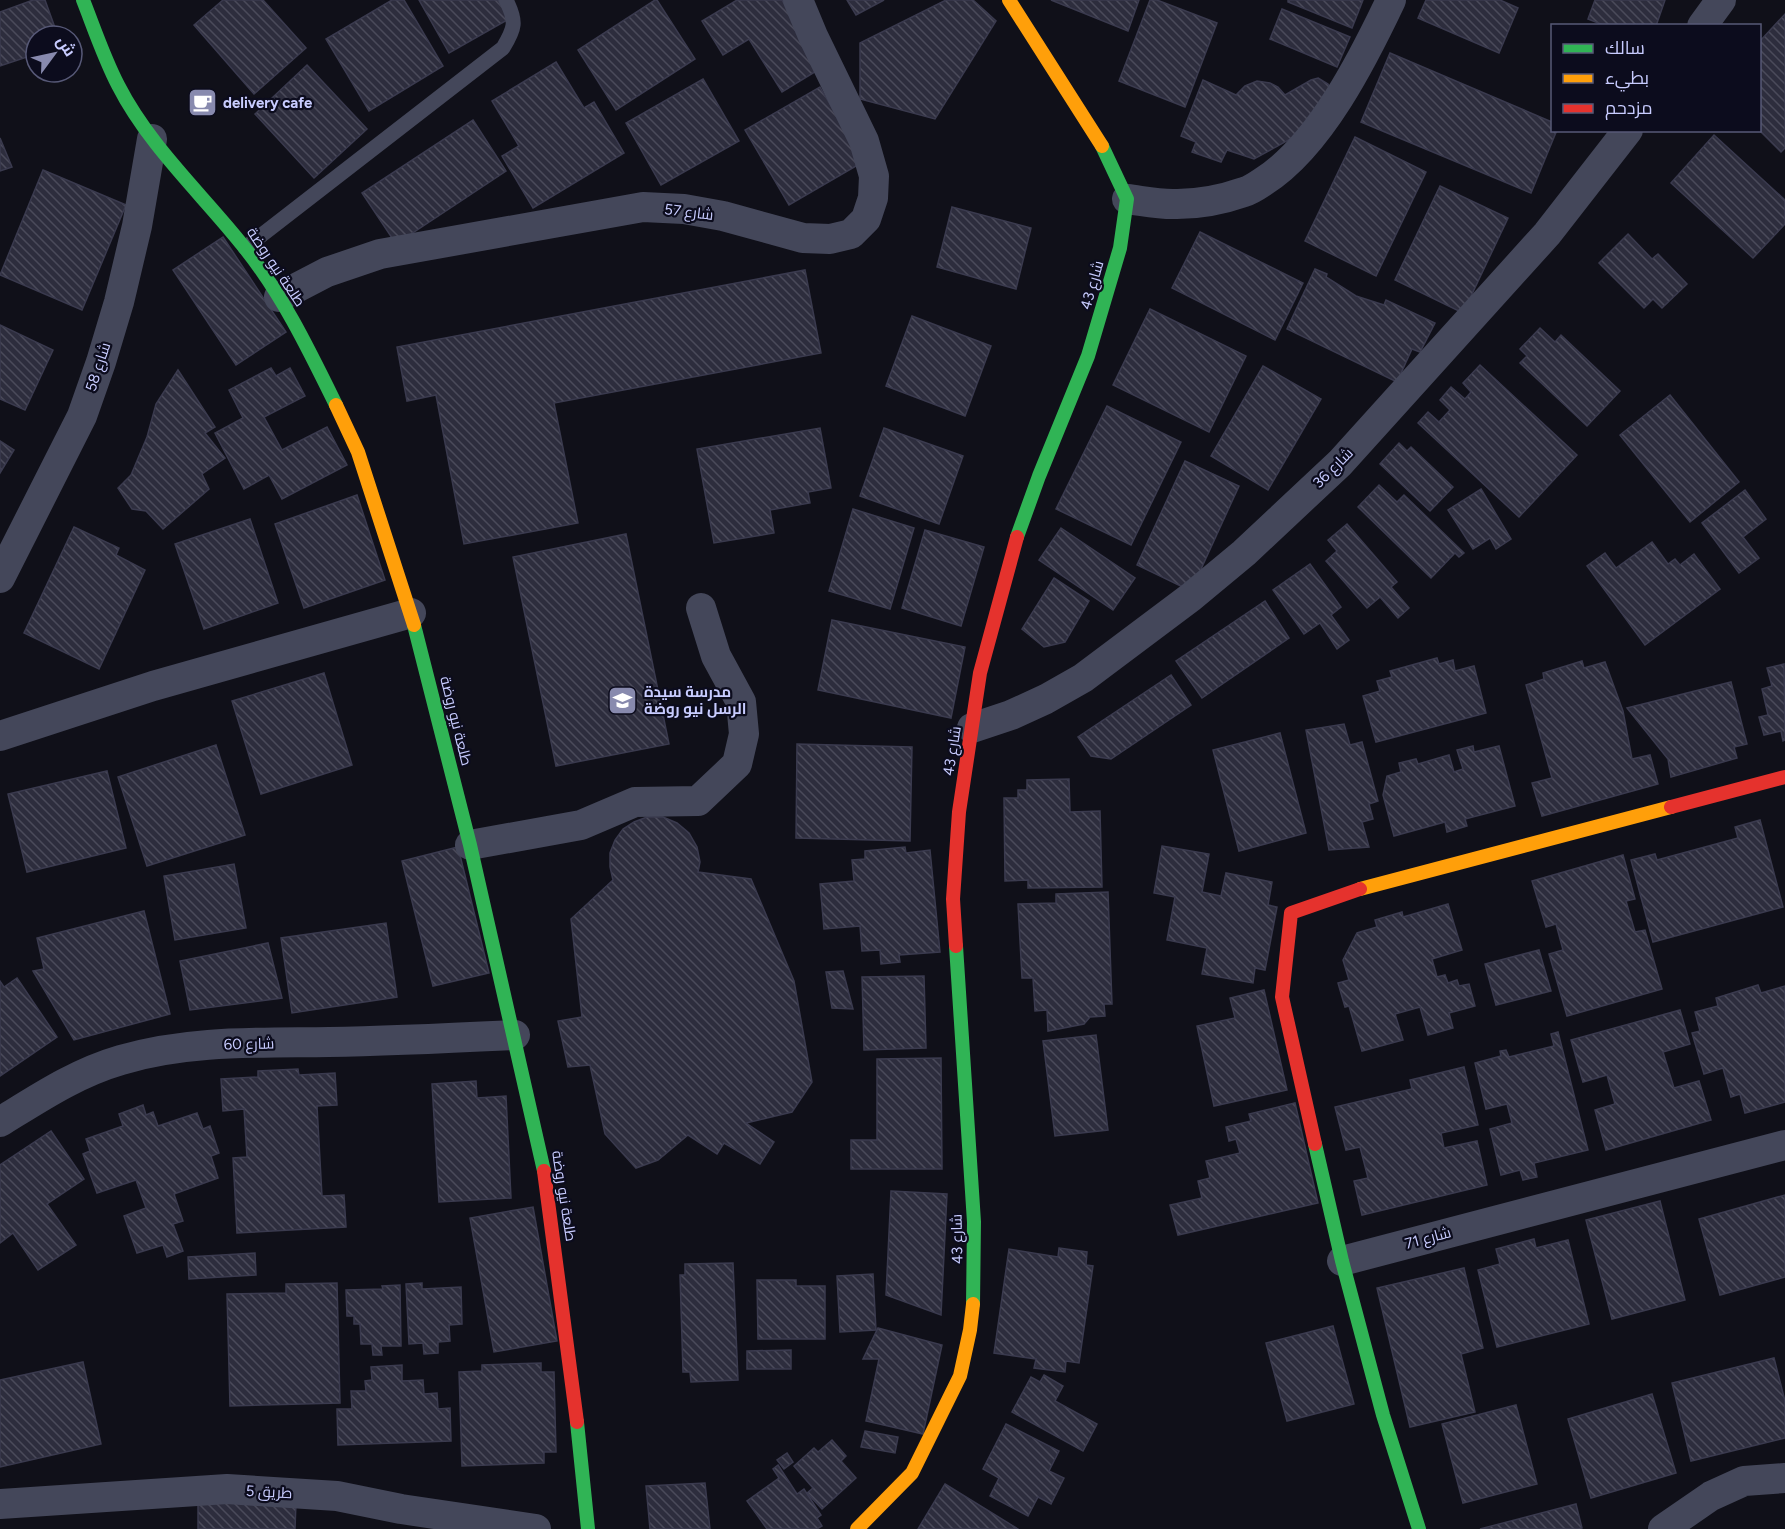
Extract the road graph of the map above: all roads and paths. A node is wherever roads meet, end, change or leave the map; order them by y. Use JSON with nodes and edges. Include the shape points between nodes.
{"nodes":[{"id":1,"x":83,"y":0,"type":"edge"},
{"id":2,"x":506,"y":0,"type":"edge"},
{"id":3,"x":798,"y":0,"type":"edge"},
{"id":4,"x":1009,"y":0,"type":"edge"},
{"id":5,"x":1391,"y":0,"type":"edge"},
{"id":6,"x":1721,"y":0,"type":"edge"},
{"id":7,"x":1703,"y":24,"type":"edge"},
{"id":8,"x":1626,"y":132,"type":"edge"},
{"id":9,"x":152,"y":139,"type":"junction"},
{"id":10,"x":1127,"y":199,"type":"junction"},
{"id":11,"x":245,"y":248,"type":"junction"},
{"id":12,"x":279,"y":297,"type":"junction"},
{"id":13,"x":0,"y":578,"type":"edge"},
{"id":14,"x":701,"y":608,"type":"dead end"},
{"id":15,"x":411,"y":612,"type":"junction"},
{"id":16,"x":972,"y":728,"type":"junction"},
{"id":17,"x":0,"y":736,"type":"edge"},
{"id":18,"x":1785,"y":777,"type":"edge"},
{"id":19,"x":470,"y":845,"type":"junction"},
{"id":20,"x":515,"y":1035,"type":"junction"},
{"id":21,"x":0,"y":1122,"type":"edge"},
{"id":22,"x":1785,"y":1144,"type":"edge"},
{"id":23,"x":1342,"y":1261,"type":"junction"},
{"id":24,"x":1785,"y":1478,"type":"edge"},
{"id":25,"x":0,"y":1504,"type":"edge"},
{"id":26,"x":536,"y":1529,"type":"edge"},
{"id":27,"x":588,"y":1529,"type":"edge"},
{"id":28,"x":857,"y":1529,"type":"edge"},
{"id":29,"x":1419,"y":1529,"type":"edge"},
{"id":30,"x":1663,"y":1529,"type":"edge"}],
"edges":[{"from":1,"to":9,"type":"street","name":"طلعة نيو روضة","via":[[118,85]]},
{"from":2,"to":11,"type":"lane","via":[[513,30],[503,48]]},
{"from":3,"to":12,"type":"street","name":"شارع 57","via":[[864,141],[874,176],[873,198],[866,219],[851,234],[830,239],[803,238],[723,216],[643,207],[380,254],[327,272]]},
{"from":4,"to":10,"type":"street","via":[[1106,153]]},
{"from":5,"to":10,"type":"street","via":[[1335,102],[1305,146],[1272,176],[1247,192],[1219,198],[1176,204]]},
{"from":6,"to":7,"type":"street"},
{"from":8,"to":16,"type":"street","name":"شارع 36","via":[[1547,234],[1340,463],[1244,553],[1083,678],[1037,704]]},
{"from":9,"to":11,"type":"street","name":"طلعة نيو روضة"},
{"from":9,"to":13,"type":"street","name":"شارع 58","via":[[119,302],[82,416]]},
{"from":10,"to":16,"type":"street","name":"شارع 43","via":[[1120,248],[1088,356],[1016,539],[980,673]]},
{"from":11,"to":12,"type":"street","name":"طلعة نيو روضة"},
{"from":12,"to":15,"type":"street","name":"طلعة نيو روضة","via":[[358,452]]},
{"from":14,"to":19,"type":"street","via":[[716,656],[741,702],[744,734],[737,764],[698,801],[635,802],[581,825]]},
{"from":15,"to":17,"type":"street","via":[[153,686]]},
{"from":15,"to":19,"type":"street","name":"طلعة نيو روضة"},
{"from":16,"to":28,"type":"street","name":"شارع 43","via":[[959,812],[953,899],[974,1222],[970,1330],[960,1376],[912,1473]]},
{"from":18,"to":23,"type":"street","via":[[1347,892],[1291,913],[1282,997]]},
{"from":19,"to":20,"type":"street","name":"طلعة نيو روضة"},
{"from":20,"to":21,"type":"street","name":"شارع 60","via":[[168,1049],[120,1060],[68,1080]]},
{"from":20,"to":27,"type":"street","name":"طلعة نيو روضة","via":[[545,1173]]},
{"from":22,"to":23,"type":"street","name":"شارع 71"},
{"from":23,"to":29,"type":"street","via":[[1383,1415]]},
{"from":24,"to":30,"type":"street","via":[[1744,1481],[1711,1496]]},
{"from":25,"to":26,"type":"street","name":"طريق 5","via":[[227,1489],[336,1496]]}]}
